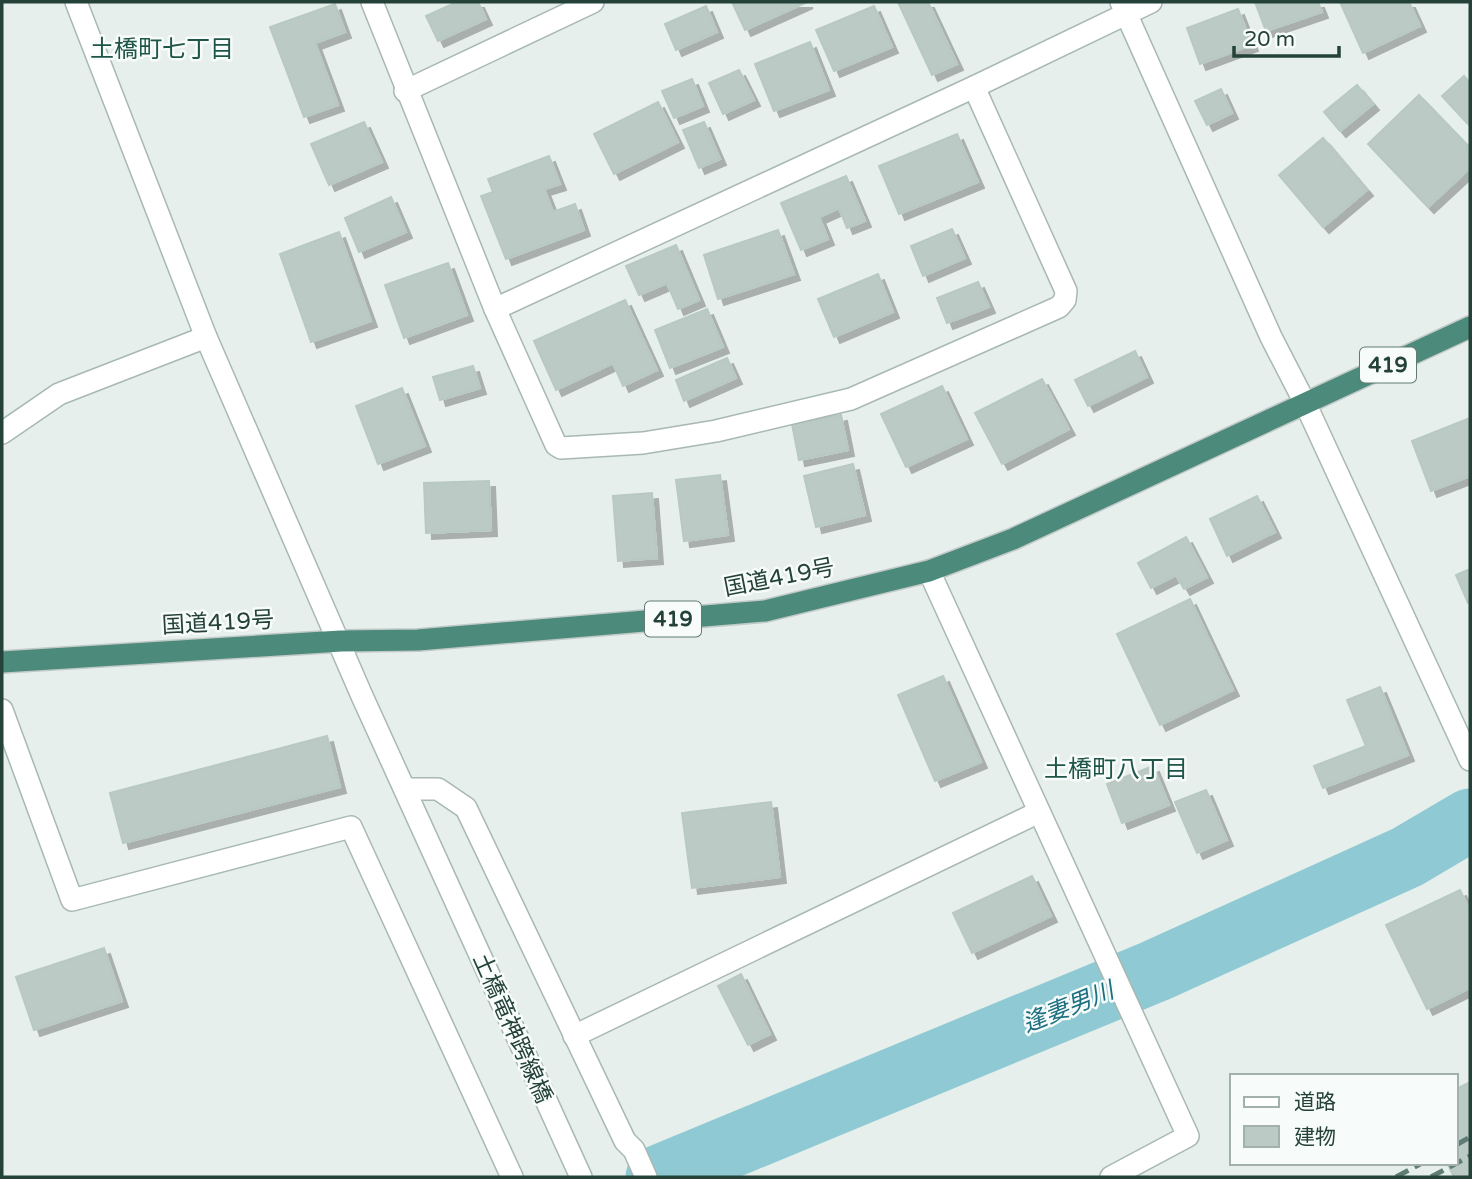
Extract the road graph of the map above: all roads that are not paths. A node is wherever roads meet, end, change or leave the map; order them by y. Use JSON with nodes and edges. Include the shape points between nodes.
{"nodes":[{"id":1,"x":76,"y":2,"type":"edge"},
{"id":2,"x":372,"y":2,"type":"edge"},
{"id":3,"x":593,"y":2,"type":"edge"},
{"id":4,"x":1151,"y":2,"type":"edge"},
{"id":5,"x":1124,"y":8,"type":"edge"},
{"id":6,"x":974,"y":88,"type":"junction"},
{"id":7,"x":405,"y":91,"type":"junction"},
{"id":8,"x":495,"y":309,"type":"junction"},
{"id":9,"x":1470,"y":327,"type":"edge"},
{"id":10,"x":206,"y":338,"type":"junction"},
{"id":11,"x":1306,"y":405,"type":"junction"},
{"id":12,"x":2,"y":433,"type":"edge"},
{"id":13,"x":929,"y":571,"type":"junction"},
{"id":14,"x":341,"y":641,"type":"junction"},
{"id":15,"x":2,"y":662,"type":"edge"},
{"id":16,"x":2,"y":710,"type":"edge"},
{"id":17,"x":1467,"y":754,"type":"edge"},
{"id":18,"x":405,"y":789,"type":"junction"},
{"id":19,"x":1039,"y":811,"type":"junction"},
{"id":20,"x":574,"y":1035,"type":"junction"},
{"id":21,"x":512,"y":1177,"type":"edge"},
{"id":22,"x":581,"y":1177,"type":"edge"},
{"id":23,"x":646,"y":1177,"type":"edge"},
{"id":24,"x":1111,"y":1177,"type":"edge"}],
"edges":[{"from":1,"to":10,"type":"street","name":"土橋竜神跨線橋"},
{"from":2,"to":7,"type":"street"},
{"from":3,"to":7,"type":"street"},
{"from":4,"to":5,"type":"street"},
{"from":5,"to":6,"type":"street"},
{"from":5,"to":11,"type":"street"},
{"from":6,"to":8,"type":"street"},
{"from":6,"to":8,"type":"street","via":[[1066,291],[1059,307],[851,399],[716,431],[570,449],[556,444]]},
{"from":7,"to":8,"type":"street"},
{"from":9,"to":11,"type":"highway","name":"国道419号","number":"419"},
{"from":10,"to":12,"type":"street","via":[[59,394]]},
{"from":10,"to":14,"type":"street","name":"土橋竜神跨線橋"},
{"from":11,"to":13,"type":"highway","name":"国道419号","number":"419","via":[[1013,539]]},
{"from":11,"to":17,"type":"street"},
{"from":13,"to":14,"type":"highway","name":"国道419号","number":"419","via":[[765,611],[418,640]]},
{"from":13,"to":19,"type":"street"},
{"from":14,"to":15,"type":"highway","name":"国道419号","number":"419"},
{"from":14,"to":18,"type":"street","name":"土橋竜神跨線橋"},
{"from":16,"to":21,"type":"street","via":[[72,900],[351,827]]},
{"from":18,"to":20,"type":"street","via":[[438,789],[466,808]]},
{"from":18,"to":22,"type":"street","name":"土橋竜神跨線橋"},
{"from":19,"to":20,"type":"street"},
{"from":19,"to":24,"type":"street","via":[[1188,1136]]},
{"from":20,"to":23,"type":"street"}]}
